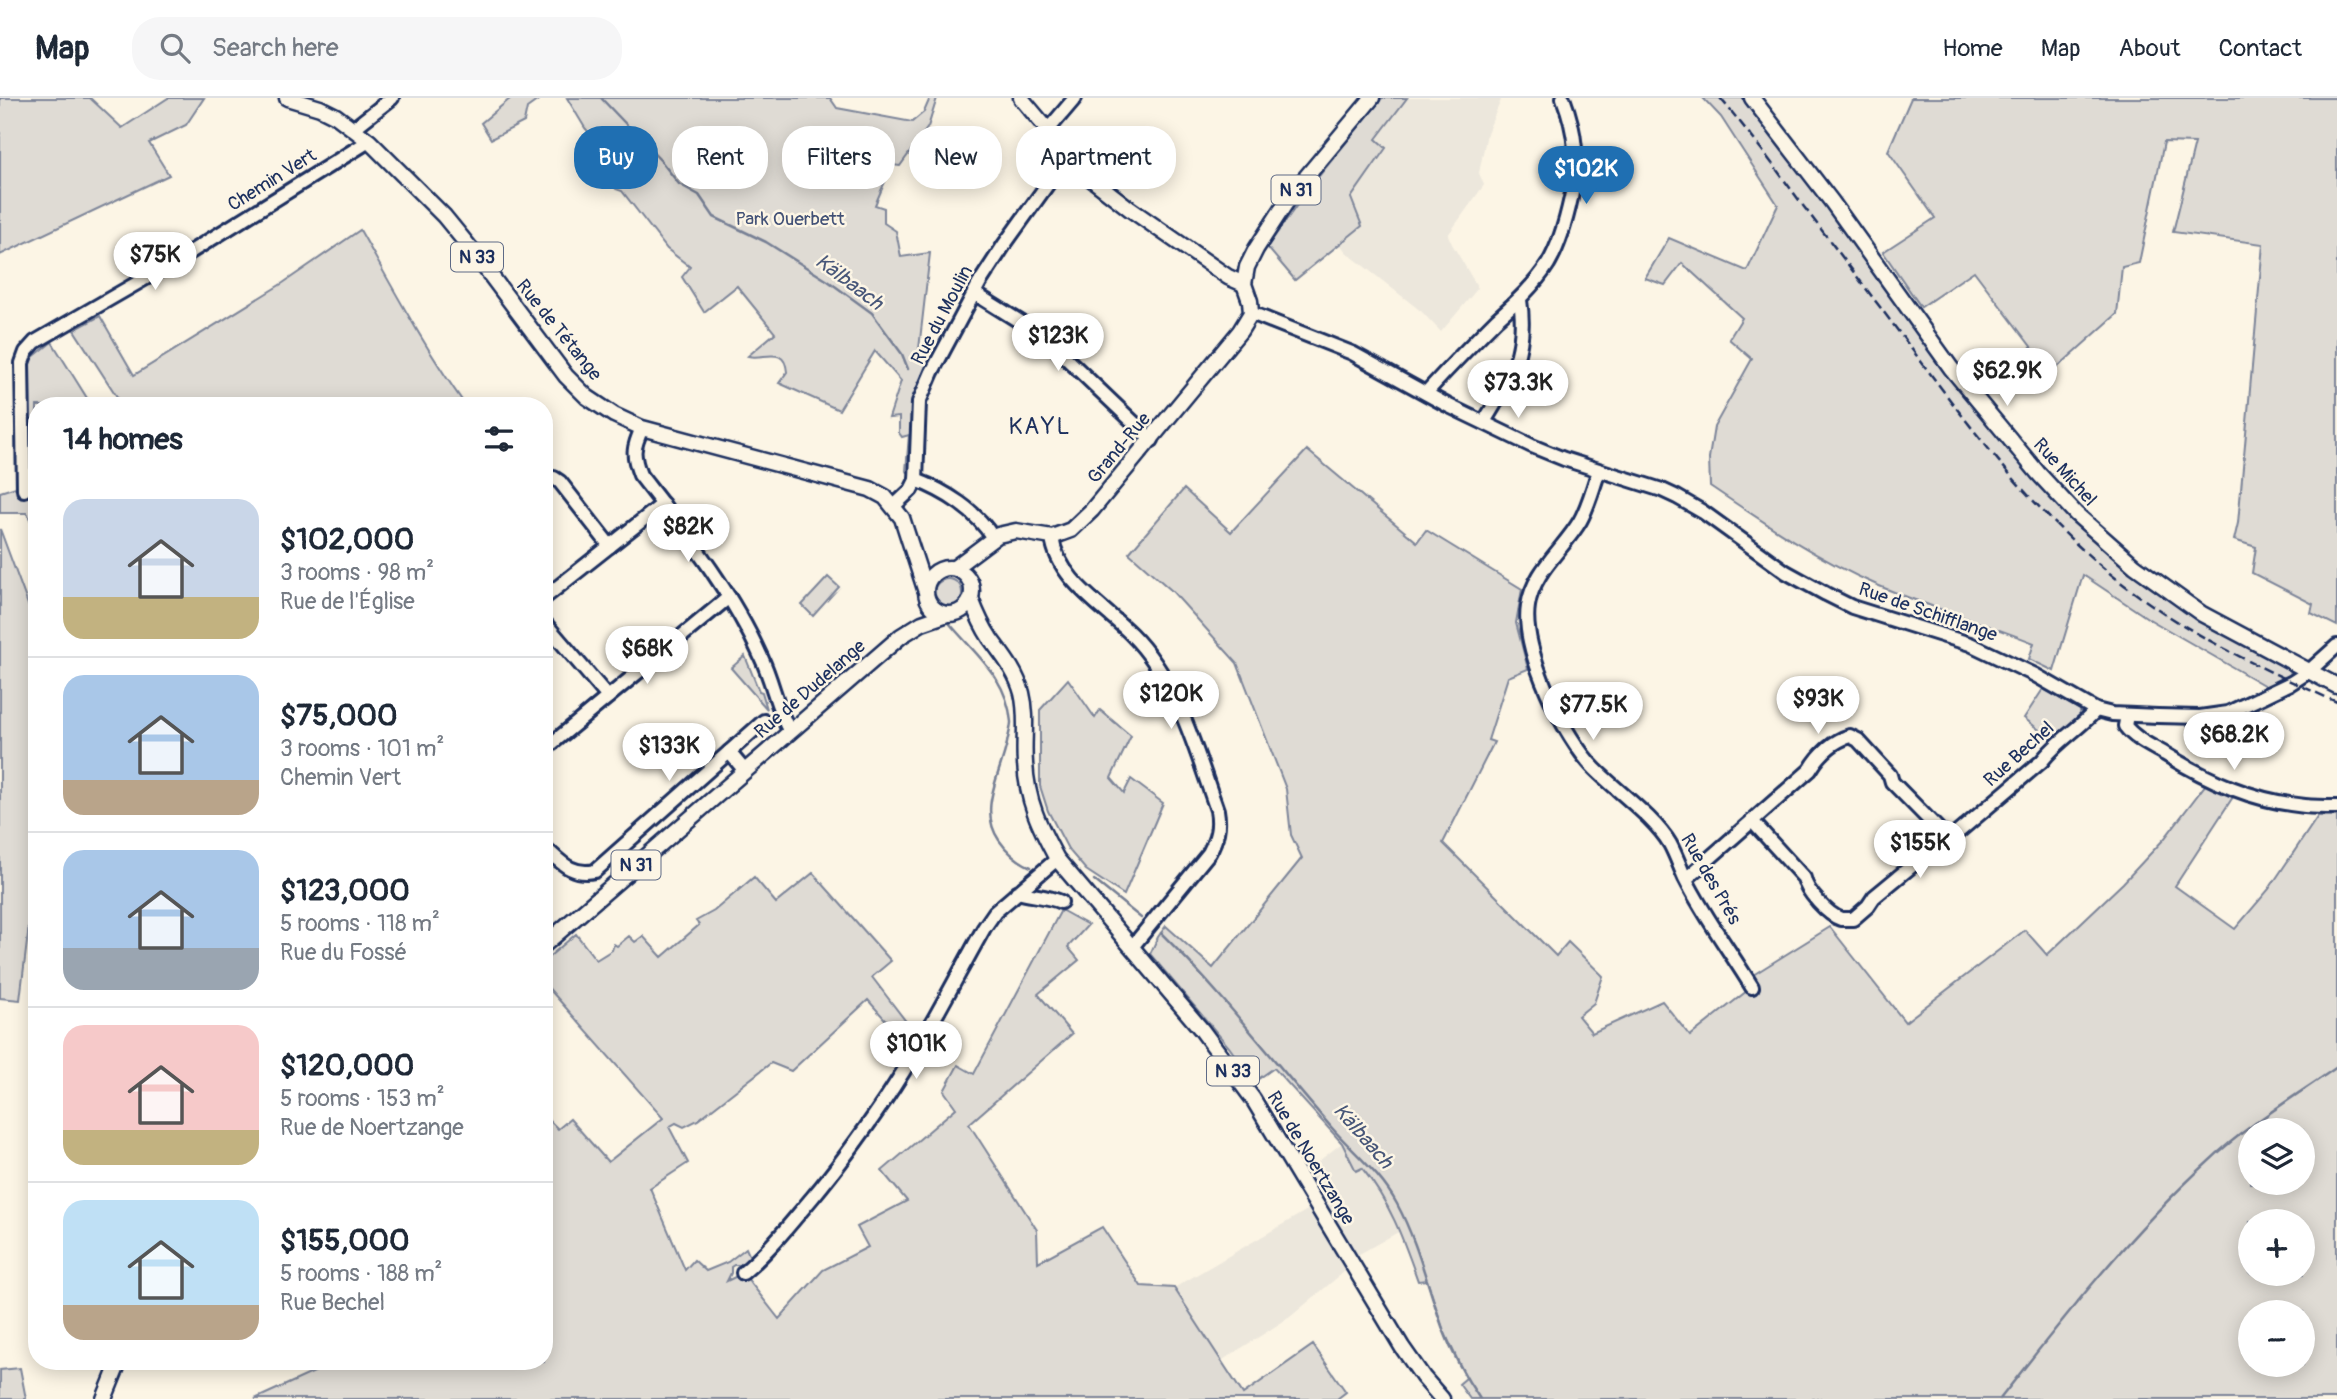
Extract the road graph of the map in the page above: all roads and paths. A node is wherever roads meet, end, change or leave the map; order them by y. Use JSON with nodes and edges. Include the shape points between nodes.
{"nodes":[{"id":1,"x":287,"y":98,"type":"edge"},
{"id":2,"x":392,"y":98,"type":"edge"},
{"id":3,"x":1021,"y":98,"type":"edge"},
{"id":4,"x":1075,"y":98,"type":"edge"},
{"id":5,"x":1372,"y":98,"type":"edge"},
{"id":6,"x":1563,"y":98,"type":"edge"},
{"id":7,"x":1752,"y":98,"type":"edge"},
{"id":8,"x":324,"y":103,"type":"edge"},
{"id":9,"x":1043,"y":126,"type":"edge"},
{"id":10,"x":1051,"y":126,"type":"edge"},
{"id":11,"x":355,"y":128,"type":"junction"},
{"id":12,"x":369,"y":141,"type":"junction"},
{"id":13,"x":1044,"y":189,"type":"edge"},
{"id":14,"x":1104,"y":189,"type":"edge"},
{"id":15,"x":1244,"y":284,"type":"junction"},
{"id":16,"x":974,"y":293,"type":"junction"},
{"id":17,"x":1520,"y":300,"type":"junction"},
{"id":18,"x":1251,"y":313,"type":"junction"},
{"id":19,"x":1426,"y":393,"type":"junction"},
{"id":20,"x":1484,"y":422,"type":"junction"},
{"id":21,"x":642,"y":428,"type":"junction"},
{"id":22,"x":1152,"y":440,"type":"junction"},
{"id":23,"x":1599,"y":471,"type":"junction"},
{"id":24,"x":553,"y":478,"type":"edge"},
{"id":25,"x":916,"y":480,"type":"junction"},
{"id":26,"x":24,"y":490,"type":"dead end"},
{"id":27,"x":663,"y":504,"type":"junction"},
{"id":28,"x":894,"y":506,"type":"junction"},
{"id":29,"x":1052,"y":537,"type":"junction"},
{"id":30,"x":987,"y":542,"type":"junction"},
{"id":31,"x":610,"y":546,"type":"junction"},
{"id":32,"x":910,"y":547,"type":"junction"},
{"id":33,"x":947,"y":569,"type":"junction"},
{"id":34,"x":970,"y":581,"type":"junction"},
{"id":35,"x":553,"y":591,"type":"edge"},
{"id":36,"x":925,"y":593,"type":"junction"},
{"id":37,"x":729,"y":597,"type":"junction"},
{"id":38,"x":971,"y":599,"type":"junction"},
{"id":39,"x":949,"y":614,"type":"junction"},
{"id":40,"x":553,"y":633,"type":"edge"},
{"id":41,"x":901,"y":636,"type":"junction"},
{"id":42,"x":989,"y":636,"type":"junction"},
{"id":43,"x":2337,"y":646,"type":"edge"},
{"id":44,"x":2308,"y":672,"type":"junction"},
{"id":45,"x":2337,"y":686,"type":"edge"},
{"id":46,"x":608,"y":697,"type":"junction"},
{"id":47,"x":2096,"y":710,"type":"junction"},
{"id":48,"x":2127,"y":715,"type":"junction"},
{"id":49,"x":764,"y":721,"type":"dead end"},
{"id":50,"x":790,"y":732,"type":"junction"},
{"id":51,"x":553,"y":743,"type":"edge"},
{"id":52,"x":729,"y":752,"type":"junction"},
{"id":53,"x":745,"y":771,"type":"junction"},
{"id":54,"x":2337,"y":807,"type":"edge"},
{"id":55,"x":1752,"y":821,"type":"junction"},
{"id":56,"x":631,"y":839,"type":"junction"},
{"id":57,"x":1949,"y":840,"type":"junction"},
{"id":58,"x":553,"y":854,"type":"edge"},
{"id":59,"x":647,"y":856,"type":"junction"},
{"id":60,"x":1057,"y":859,"type":"junction"},
{"id":61,"x":1686,"y":880,"type":"junction"},
{"id":62,"x":1017,"y":892,"type":"junction"},
{"id":63,"x":1061,"y":902,"type":"dead end"},
{"id":64,"x":553,"y":937,"type":"edge"},
{"id":65,"x":1132,"y":947,"type":"junction"},
{"id":66,"x":1752,"y":987,"type":"dead end"},
{"id":67,"x":743,"y":1273,"type":"dead end"},
{"id":68,"x":116,"y":1370,"type":"edge"},
{"id":69,"x":104,"y":1399,"type":"edge"},
{"id":70,"x":1443,"y":1399,"type":"edge"}],
"edges":[{"from":1,"to":8,"type":"main road","name":"Rue de Tétange","number":"N 33"},
{"from":2,"to":11,"type":"street"},
{"from":3,"to":9,"type":"main road"},
{"from":4,"to":10,"type":"street"},
{"from":5,"to":15,"type":"main road","number":"N 31","via":[[1272,222],[1247,267]]},
{"from":6,"to":17,"type":"street","via":[[1577,159],[1572,192],[1549,263]]},
{"from":7,"to":44,"type":"main road","name":"Rue Michel","via":[[1951,368],[2076,514],[2135,566],[2202,614]]},
{"from":8,"to":11,"type":"main road","name":"Rue de Tétange","number":"N 33"},
{"from":11,"to":12,"type":"main road","name":"Rue de Tétange","number":"N 33"},
{"from":12,"to":21,"type":"main road","name":"Rue de Tétange","number":"N 33","via":[[458,233],[566,376],[587,397]]},
{"from":12,"to":26,"type":"street","name":"Chemin Vert","via":[[35,342],[22,363]]},
{"from":13,"to":16,"type":"street","name":"Rue du Moulin"},
{"from":14,"to":15,"type":"main road"},
{"from":15,"to":18,"type":"main road"},
{"from":16,"to":22,"type":"street","via":[[1043,336]]},
{"from":16,"to":25,"type":"street","name":"Rue du Moulin","via":[[919,402]]},
{"from":17,"to":19,"type":"street"},
{"from":17,"to":20,"type":"street","via":[[1524,325],[1518,358]]},
{"from":18,"to":19,"type":"street","name":"Rue de Schifflange","via":[[1352,353]]},
{"from":18,"to":22,"type":"main road","name":"Grand-Rue"},
{"from":19,"to":20,"type":"street","name":"Rue de Schifflange"},
{"from":20,"to":23,"type":"street","name":"Rue de Schifflange"},
{"from":21,"to":27,"type":"street","via":[[634,445],[634,460]]},
{"from":21,"to":28,"type":"main road","name":"Rue de Tétange","number":"N 33","via":[[870,489]]},
{"from":22,"to":29,"type":"main road","name":"Grand-Rue","via":[[1092,510],[1070,530]]},
{"from":23,"to":47,"type":"street","name":"Rue de Schifflange","via":[[1677,497],[1786,572],[1852,607],[1970,644]]},
{"from":23,"to":61,"type":"street","name":"Rue des Prés","via":[[1581,519],[1534,586],[1528,632],[1564,729],[1593,767],[1657,827]]},
{"from":24,"to":31,"type":"street"},
{"from":25,"to":28,"type":"street"},
{"from":25,"to":30,"type":"street","via":[[976,514]]},
{"from":27,"to":31,"type":"street"},
{"from":27,"to":37,"type":"street"},
{"from":28,"to":32,"type":"main road"},
{"from":29,"to":30,"type":"main road","via":[[1016,531]]},
{"from":29,"to":65,"type":"street","via":[[1054,549],[1075,581],[1131,634],[1161,672],[1175,696],[1217,810],[1220,826],[1209,853]]},
{"from":30,"to":33,"type":"main road"},
{"from":30,"to":34,"type":"main road"},
{"from":31,"to":35,"type":"street"},
{"from":32,"to":33,"type":"main road"},
{"from":32,"to":36,"type":"main road"},
{"from":33,"to":34,"type":"main road","via":[[960,571]]},
{"from":33,"to":36,"type":"main road","via":[[933,574]]},
{"from":34,"to":38,"type":"main road"},
{"from":36,"to":39,"type":"main road","via":[[930,606]]},
{"from":36,"to":41,"type":"main road","name":"Rue de Dudelange","number":"N 31","via":[[917,616]]},
{"from":37,"to":46,"type":"street"},
{"from":37,"to":50,"type":"street","via":[[761,656]]},
{"from":38,"to":39,"type":"main road","via":[[967,606]]},
{"from":38,"to":42,"type":"main road","number":"N 33"},
{"from":39,"to":41,"type":"main road","name":"Rue de Dudelange","number":"N 31"},
{"from":39,"to":42,"type":"main road","number":"N 33"},
{"from":40,"to":46,"type":"street"},
{"from":41,"to":50,"type":"main road","name":"Rue de Dudelange","number":"N 31"},
{"from":42,"to":60,"type":"main road","name":"Rue de Noertzange","number":"N 33","via":[[1015,674],[1022,694],[1027,785],[1038,825]]},
{"from":43,"to":44,"type":"street","name":"Rue de Schifflange"},
{"from":44,"to":45,"type":"main road"},
{"from":44,"to":48,"type":"street","name":"Rue de Schifflange","via":[[2228,713]]},
{"from":46,"to":51,"type":"street"},
{"from":47,"to":48,"type":"street","name":"Rue de Schifflange"},
{"from":47,"to":57,"type":"street","name":"Rue Bechel"},
{"from":48,"to":54,"type":"street","via":[[2125,726],[2140,739],[2234,790],[2307,807]]},
{"from":49,"to":52,"type":"street","name":"Rue de Dudelange"},
{"from":50,"to":53,"type":"main road","name":"Rue de Dudelange","number":"N 31"},
{"from":52,"to":53,"type":"street"},
{"from":52,"to":56,"type":"street","name":"Rue de Dudelange"},
{"from":53,"to":59,"type":"main road","name":"Rue de Dudelange","number":"N 31"},
{"from":55,"to":57,"type":"street","name":"Rue Bechel","via":[[1829,912],[1840,919],[1853,919],[1936,846]]},
{"from":55,"to":57,"type":"street","via":[[1840,739],[1850,736]]},
{"from":55,"to":61,"type":"street"},
{"from":56,"to":58,"type":"street","name":"Rue de Dudelange","via":[[595,871],[573,870]]},
{"from":56,"to":59,"type":"street"},
{"from":59,"to":64,"type":"main road","name":"Rue de Dudelange","number":"N 31"},
{"from":60,"to":62,"type":"street"},
{"from":60,"to":65,"type":"main road","name":"Rue de Noertzange","number":"N 33"},
{"from":61,"to":66,"type":"street","name":"Rue des Prés"},
{"from":62,"to":63,"type":"street"},
{"from":62,"to":67,"type":"street","via":[[984,928],[886,1099],[795,1218]]},
{"from":65,"to":70,"type":"main road","name":"Rue de Noertzange","number":"N 33","via":[[1253,1099],[1376,1307]]},
{"from":68,"to":69,"type":"main road"}]}
